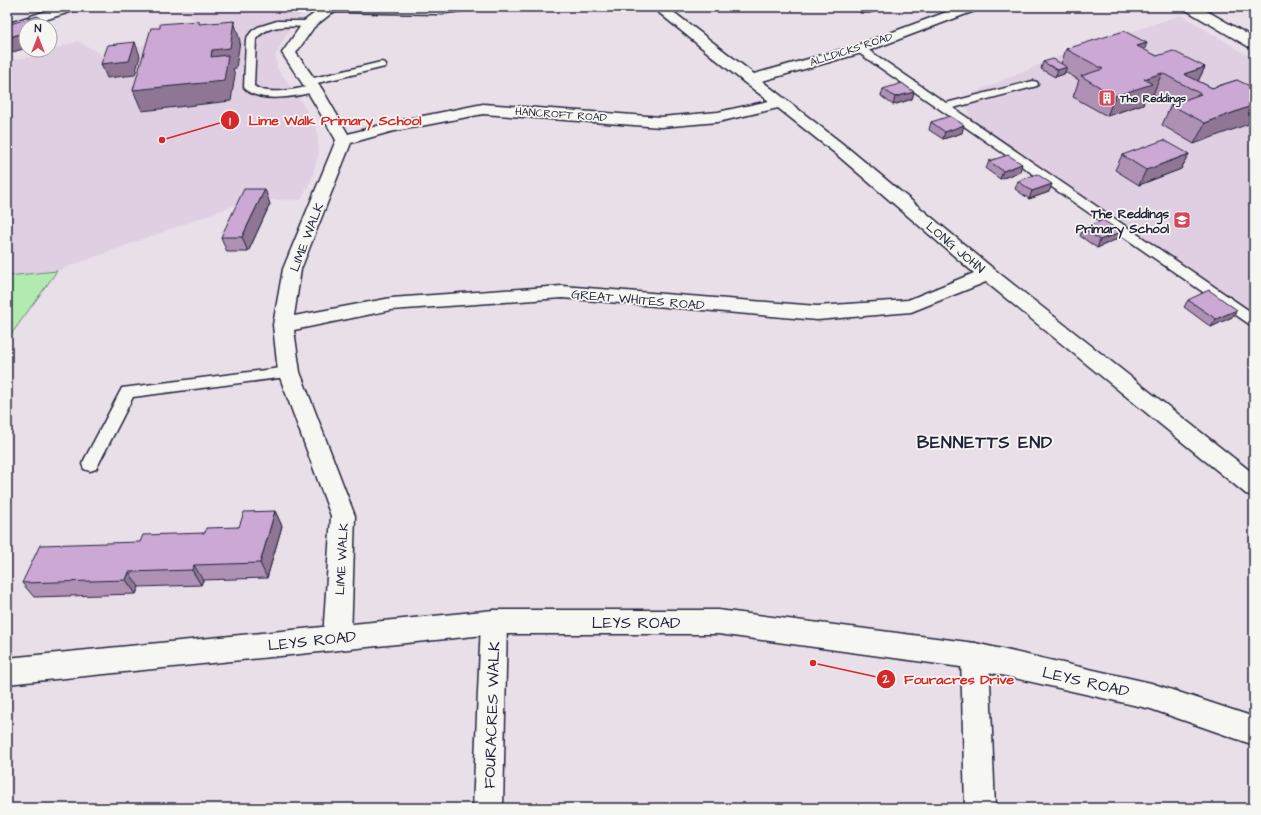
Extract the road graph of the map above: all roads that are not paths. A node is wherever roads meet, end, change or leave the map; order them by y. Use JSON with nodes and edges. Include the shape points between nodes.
{"nodes":[{"id":1,"x":71,"y":7,"type":"edge"},
{"id":2,"x":331,"y":7,"type":"edge"},
{"id":3,"x":463,"y":7,"type":"edge"},
{"id":4,"x":659,"y":7,"type":"edge"},
{"id":5,"x":938,"y":7,"type":"edge"},
{"id":6,"x":972,"y":7,"type":"edge"},
{"id":7,"x":1191,"y":7,"type":"edge"},
{"id":8,"x":951,"y":14,"type":"junction"},
{"id":9,"x":309,"y":24,"type":"junction"},
{"id":10,"x":7,"y":28,"type":"edge"},
{"id":11,"x":1254,"y":44,"type":"edge"},
{"id":12,"x":860,"y":48,"type":"junction"},
{"id":13,"x":381,"y":65,"type":"dead end"},
{"id":14,"x":750,"y":80,"type":"junction"},
{"id":15,"x":1033,"y":84,"type":"dead end"},
{"id":16,"x":312,"y":85,"type":"junction"},
{"id":17,"x":779,"y":102,"type":"junction"},
{"id":18,"x":945,"y":107,"type":"junction"},
{"id":19,"x":344,"y":140,"type":"junction"},
{"id":20,"x":988,"y":274,"type":"junction"},
{"id":21,"x":1254,"y":321,"type":"edge"},
{"id":22,"x":283,"y":325,"type":"junction"},
{"id":23,"x":289,"y":372,"type":"junction"},
{"id":24,"x":90,"y":464,"type":"dead end"},
{"id":25,"x":1251,"y":481,"type":"edge"},
{"id":26,"x":494,"y":622,"type":"junction"},
{"id":27,"x":337,"y":638,"type":"junction"},
{"id":28,"x":975,"y":656,"type":"junction"},
{"id":29,"x":7,"y":671,"type":"edge"},
{"id":30,"x":1254,"y":731,"type":"edge"},
{"id":31,"x":488,"y":808,"type":"edge"},
{"id":32,"x":980,"y":808,"type":"edge"}],
"edges":[{"from":1,"to":10,"type":"street"},
{"from":2,"to":3,"type":"street","via":[[438,10]]},
{"from":2,"to":9,"type":"street"},
{"from":4,"to":14,"type":"street","name":"LONG JOHN"},
{"from":5,"to":8,"type":"street"},
{"from":6,"to":8,"type":"street","name":"ALLDICKS ROAD"},
{"from":7,"to":11,"type":"street"},
{"from":8,"to":12,"type":"street","name":"ALLDICKS ROAD"},
{"from":9,"to":16,"type":"street","via":[[289,53]]},
{"from":9,"to":16,"type":"lane","via":[[266,26],[255,33],[251,39],[249,87],[257,93],[274,96]]},
{"from":12,"to":14,"type":"street","name":"ALLDICKS ROAD"},
{"from":12,"to":18,"type":"lane"},
{"from":13,"to":16,"type":"lane"},
{"from":14,"to":17,"type":"street","name":"LONG JOHN"},
{"from":15,"to":18,"type":"lane"},
{"from":16,"to":19,"type":"street"},
{"from":17,"to":19,"type":"street","name":"HANCROFT ROAD","via":[[718,117],[661,122],[483,109],[388,128]]},
{"from":17,"to":20,"type":"street","name":"LONG JOHN","via":[[842,151]]},
{"from":18,"to":21,"type":"lane"},
{"from":19,"to":22,"type":"street","name":"LIME WALK","via":[[292,269]]},
{"from":20,"to":22,"type":"street","name":"GREAT WHITES ROAD","via":[[910,306],[817,313],[562,292],[391,304]]},
{"from":20,"to":25,"type":"street","name":"LONG JOHN"},
{"from":22,"to":23,"type":"street","name":"LIME WALK"},
{"from":23,"to":24,"type":"lane","via":[[128,392]]},
{"from":23,"to":27,"type":"street","name":"LIME WALK","via":[[342,516]]},
{"from":26,"to":27,"type":"street","name":"LEYS ROAD"},
{"from":26,"to":28,"type":"street","name":"LEYS ROAD","via":[[718,622]]},
{"from":26,"to":31,"type":"street","name":"FOURACRES WALK"},
{"from":27,"to":29,"type":"street","name":"LEYS ROAD"},
{"from":28,"to":30,"type":"street","name":"LEYS ROAD","via":[[1151,696]]},
{"from":28,"to":32,"type":"street"}]}
